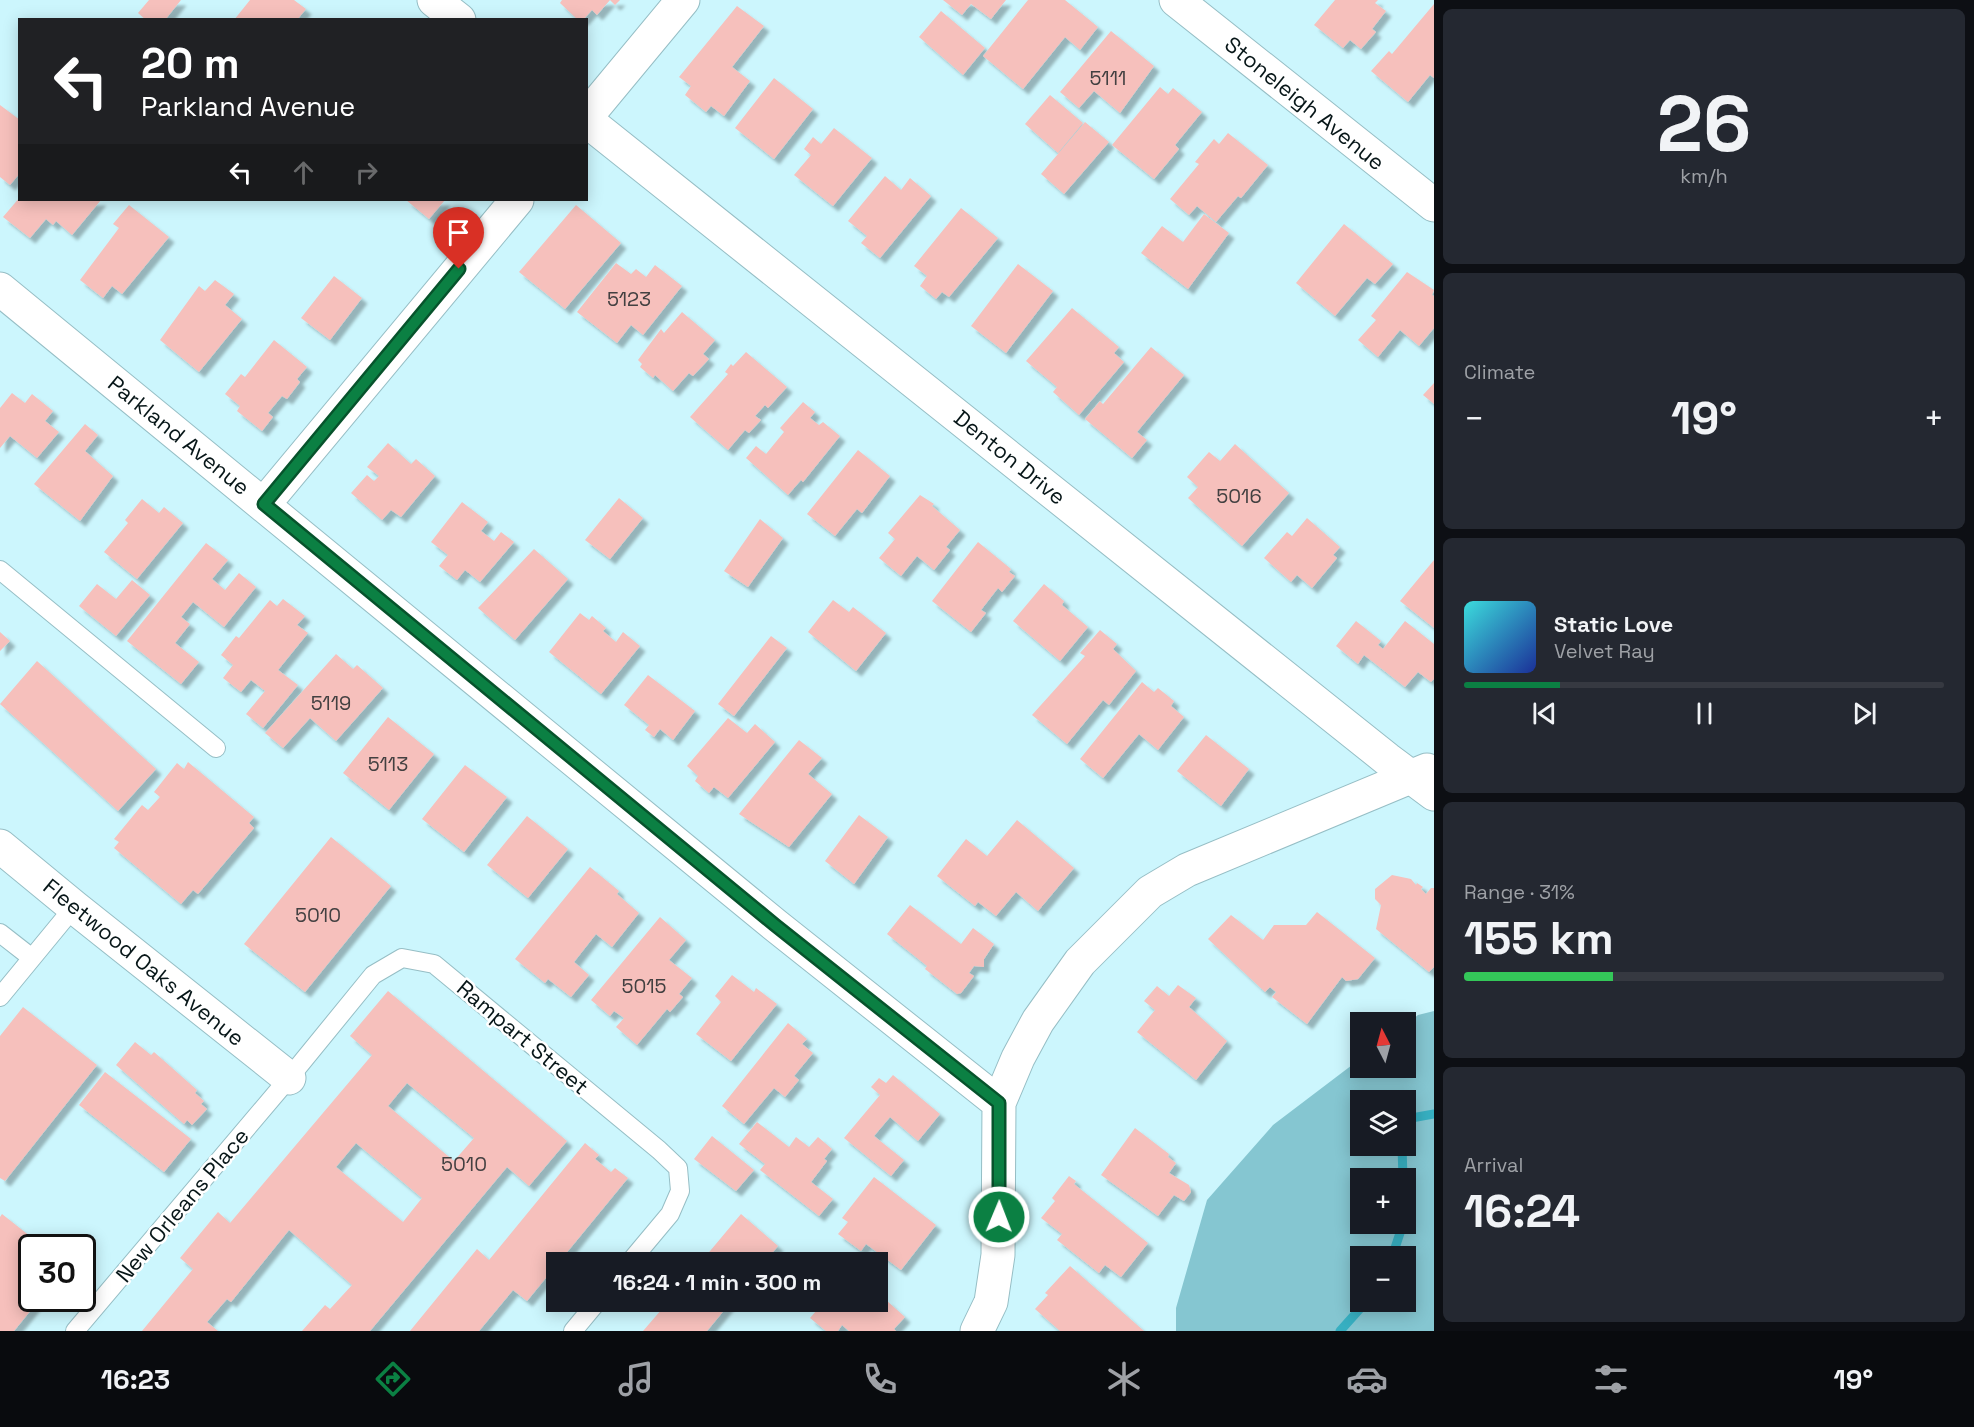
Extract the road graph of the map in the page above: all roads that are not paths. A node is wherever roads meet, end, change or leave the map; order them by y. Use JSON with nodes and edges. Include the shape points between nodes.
{"nodes":[{"id":1,"x":434,"y":0,"type":"edge"},
{"id":2,"x":683,"y":0,"type":"edge"},
{"id":3,"x":1176,"y":0,"type":"edge"},
{"id":4,"x":456,"y":18,"type":"edge"},
{"id":5,"x":588,"y":116,"type":"edge"},
{"id":6,"x":588,"y":120,"type":"edge"},
{"id":7,"x":516,"y":201,"type":"edge"},
{"id":8,"x":1434,"y":205,"type":"edge"},
{"id":9,"x":0,"y":290,"type":"edge"},
{"id":10,"x":264,"y":504,"type":"junction"},
{"id":11,"x":0,"y":570,"type":"edge"},
{"id":12,"x":216,"y":748,"type":"dead end"},
{"id":13,"x":1426,"y":780,"type":"edge"},
{"id":14,"x":0,"y":846,"type":"edge"},
{"id":15,"x":74,"y":907,"type":"junction"},
{"id":16,"x":0,"y":933,"type":"edge"},
{"id":17,"x":32,"y":958,"type":"junction"},
{"id":18,"x":0,"y":997,"type":"edge"},
{"id":19,"x":290,"y":1078,"type":"junction"},
{"id":20,"x":999,"y":1103,"type":"junction"},
{"id":21,"x":638,"y":1252,"type":"edge"},
{"id":22,"x":589,"y":1312,"type":"edge"},
{"id":23,"x":75,"y":1331,"type":"edge"},
{"id":24,"x":573,"y":1331,"type":"edge"},
{"id":25,"x":977,"y":1331,"type":"edge"}],
"edges":[{"from":1,"to":4,"type":"street"},
{"from":2,"to":5,"type":"street"},
{"from":3,"to":8,"type":"street","name":"Stoneleigh Avenue"},
{"from":6,"to":13,"type":"street","name":"Denton Drive"},
{"from":7,"to":10,"type":"street"},
{"from":9,"to":10,"type":"street","name":"Parkland Avenue"},
{"from":10,"to":20,"type":"street","name":"Parkland Avenue","via":[[775,925]]},
{"from":11,"to":12,"type":"lane"},
{"from":13,"to":20,"type":"street","via":[[1187,870],[1150,892],[1080,962],[1038,1021]]},
{"from":14,"to":15,"type":"street","name":"Fleetwood Oaks Avenue"},
{"from":15,"to":17,"type":"lane"},
{"from":15,"to":19,"type":"street","name":"Fleetwood Oaks Avenue"},
{"from":16,"to":17,"type":"lane"},
{"from":17,"to":18,"type":"lane"},
{"from":19,"to":21,"type":"lane","name":"Rampart Street","via":[[373,975],[402,958],[434,964],[678,1168],[680,1191],[670,1214]]},
{"from":19,"to":23,"type":"lane","name":"New Orleans Place"},
{"from":20,"to":25,"type":"street","via":[[998,1255],[992,1302]]},
{"from":22,"to":24,"type":"lane"}]}
